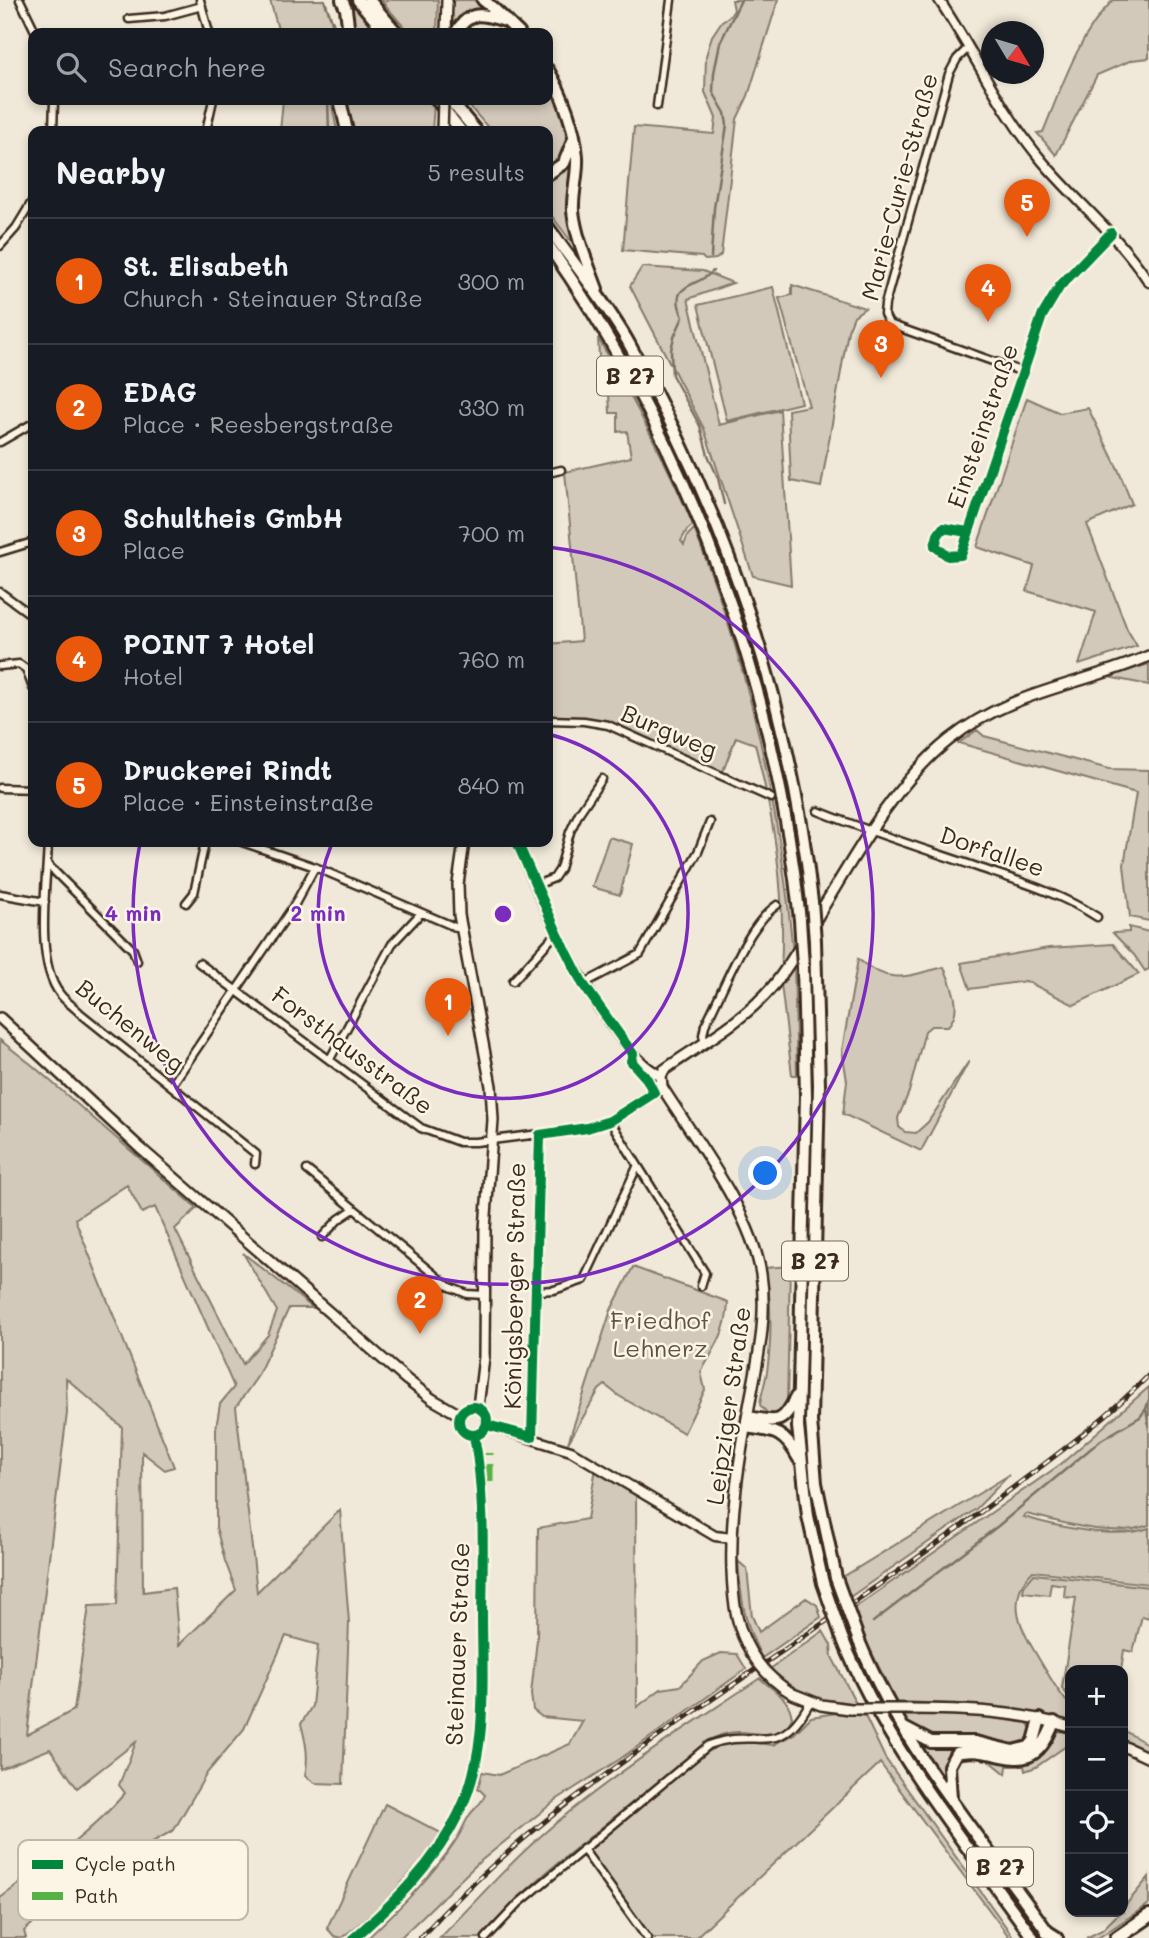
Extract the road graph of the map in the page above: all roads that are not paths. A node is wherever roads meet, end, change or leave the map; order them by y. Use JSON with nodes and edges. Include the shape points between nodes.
{"nodes":[{"id":1,"x":20,"y":0,"type":"edge"},
{"id":2,"x":342,"y":0,"type":"edge"},
{"id":3,"x":358,"y":0,"type":"edge"},
{"id":4,"x":369,"y":0,"type":"edge"},
{"id":5,"x":447,"y":0,"type":"edge"},
{"id":6,"x":483,"y":0,"type":"edge"},
{"id":7,"x":671,"y":0,"type":"edge"},
{"id":8,"x":939,"y":0,"type":"edge"},
{"id":9,"x":201,"y":3,"type":"edge"},
{"id":10,"x":129,"y":19,"type":"dead end"},
{"id":11,"x":506,"y":22,"type":"edge"},
{"id":12,"x":34,"y":28,"type":"edge"},
{"id":13,"x":208,"y":28,"type":"edge"},
{"id":14,"x":348,"y":28,"type":"edge"},
{"id":15,"x":382,"y":28,"type":"edge"},
{"id":16,"x":393,"y":28,"type":"edge"},
{"id":17,"x":446,"y":28,"type":"edge"},
{"id":18,"x":458,"y":28,"type":"edge"},
{"id":19,"x":968,"y":48,"type":"junction"},
{"id":20,"x":553,"y":80,"type":"edge"},
{"id":21,"x":54,"y":105,"type":"edge"},
{"id":22,"x":212,"y":105,"type":"edge"},
{"id":23,"x":341,"y":105,"type":"edge"},
{"id":24,"x":441,"y":105,"type":"edge"},
{"id":25,"x":443,"y":105,"type":"edge"},
{"id":26,"x":454,"y":105,"type":"edge"},
{"id":27,"x":657,"y":106,"type":"dead end"},
{"id":28,"x":53,"y":126,"type":"edge"},
{"id":29,"x":207,"y":126,"type":"edge"},
{"id":30,"x":346,"y":126,"type":"edge"},
{"id":31,"x":442,"y":126,"type":"edge"},
{"id":32,"x":457,"y":126,"type":"edge"},
{"id":33,"x":472,"y":126,"type":"edge"},
{"id":34,"x":573,"y":141,"type":"junction"},
{"id":35,"x":553,"y":171,"type":"edge"},
{"id":36,"x":28,"y":208,"type":"edge"},
{"id":37,"x":1111,"y":233,"type":"junction"},
{"id":38,"x":553,"y":234,"type":"edge"},
{"id":39,"x":0,"y":246,"type":"edge"},
{"id":40,"x":553,"y":253,"type":"edge"},
{"id":41,"x":1149,"y":282,"type":"edge"},
{"id":42,"x":604,"y":305,"type":"junction"},
{"id":43,"x":1023,"y":372,"type":"junction"},
{"id":44,"x":28,"y":426,"type":"edge"},
{"id":45,"x":0,"y":442,"type":"edge"},
{"id":46,"x":561,"y":470,"type":"dead end"},
{"id":47,"x":553,"y":472,"type":"edge"},
{"id":48,"x":968,"y":532,"type":"junction"},
{"id":49,"x":28,"y":544,"type":"edge"},
{"id":50,"x":0,"y":552,"type":"edge"},
{"id":51,"x":0,"y":592,"type":"edge"},
{"id":52,"x":28,"y":612,"type":"edge"},
{"id":53,"x":1149,"y":656,"type":"edge"},
{"id":54,"x":0,"y":666,"type":"edge"},
{"id":55,"x":28,"y":674,"type":"edge"},
{"id":56,"x":553,"y":720,"type":"edge"},
{"id":57,"x":602,"y":779,"type":"dead end"},
{"id":58,"x":0,"y":788,"type":"edge"},
{"id":59,"x":28,"y":789,"type":"edge"},
{"id":60,"x":771,"y":798,"type":"dead end"},
{"id":61,"x":818,"y":811,"type":"dead end"},
{"id":62,"x":710,"y":822,"type":"dead end"},
{"id":63,"x":872,"y":831,"type":"junction"},
{"id":64,"x":48,"y":847,"type":"edge"},
{"id":65,"x":204,"y":847,"type":"edge"},
{"id":66,"x":257,"y":847,"type":"edge"},
{"id":67,"x":463,"y":847,"type":"edge"},
{"id":68,"x":519,"y":847,"type":"edge"},
{"id":69,"x":48,"y":864,"type":"junction"},
{"id":70,"x":315,"y":867,"type":"junction"},
{"id":71,"x":536,"y":885,"type":"junction"},
{"id":72,"x":0,"y":894,"type":"edge"},
{"id":73,"x":44,"y":902,"type":"junction"},
{"id":74,"x":186,"y":903,"type":"dead end"},
{"id":75,"x":777,"y":905,"type":"dead end"},
{"id":76,"x":421,"y":913,"type":"junction"},
{"id":77,"x":1097,"y":917,"type":"dead end"},
{"id":78,"x":462,"y":930,"type":"junction"},
{"id":79,"x":558,"y":935,"type":"junction"},
{"id":80,"x":137,"y":961,"type":"dead end"},
{"id":81,"x":200,"y":963,"type":"dead end"},
{"id":82,"x":513,"y":981,"type":"dead end"},
{"id":83,"x":583,"y":984,"type":"junction"},
{"id":84,"x":237,"y":990,"type":"junction"},
{"id":85,"x":0,"y":1018,"type":"edge"},
{"id":86,"x":705,"y":1042,"type":"junction"},
{"id":87,"x":330,"y":1059,"type":"junction"},
{"id":88,"x":660,"y":1076,"type":"junction"},
{"id":89,"x":172,"y":1085,"type":"junction"},
{"id":90,"x":662,"y":1087,"type":"junction"},
{"id":91,"x":610,"y":1121,"type":"junction"},
{"id":92,"x":540,"y":1135,"type":"junction"},
{"id":93,"x":493,"y":1140,"type":"junction"},
{"id":94,"x":255,"y":1164,"type":"dead end"},
{"id":95,"x":637,"y":1167,"type":"junction"},
{"id":96,"x":307,"y":1170,"type":"dead end"},
{"id":97,"x":354,"y":1209,"type":"junction"},
{"id":98,"x":322,"y":1237,"type":"dead end"},
{"id":99,"x":701,"y":1286,"type":"dead end"},
{"id":100,"x":537,"y":1291,"type":"junction"},
{"id":101,"x":485,"y":1295,"type":"junction"},
{"id":102,"x":797,"y":1394,"type":"junction"},
{"id":103,"x":478,"y":1407,"type":"junction"},
{"id":104,"x":460,"y":1415,"type":"junction"},
{"id":105,"x":747,"y":1422,"type":"junction"},
{"id":106,"x":487,"y":1425,"type":"junction"},
{"id":107,"x":474,"y":1435,"type":"junction"},
{"id":108,"x":532,"y":1437,"type":"junction"},
{"id":109,"x":801,"y":1463,"type":"junction"},
{"id":110,"x":732,"y":1538,"type":"junction"},
{"id":111,"x":810,"y":1702,"type":"junction"},
{"id":112,"x":1040,"y":1718,"type":"junction"},
{"id":113,"x":1054,"y":1722,"type":"junction"},
{"id":114,"x":1065,"y":1725,"type":"edge"},
{"id":115,"x":902,"y":1727,"type":"junction"},
{"id":116,"x":1128,"y":1748,"type":"edge"},
{"id":117,"x":1149,"y":1758,"type":"edge"},
{"id":118,"x":952,"y":1801,"type":"junction"},
{"id":119,"x":583,"y":1849,"type":"junction"},
{"id":120,"x":1149,"y":1916,"type":"edge"},
{"id":121,"x":1052,"y":1936,"type":"edge"},
{"id":122,"x":354,"y":1938,"type":"edge"},
{"id":123,"x":486,"y":1938,"type":"edge"},
{"id":124,"x":647,"y":1938,"type":"edge"},
{"id":125,"x":1033,"y":1938,"type":"edge"},
{"id":126,"x":1117,"y":1938,"type":"edge"}],
"edges":[{"from":1,"to":12,"type":"street"},
{"from":2,"to":14,"type":"highway"},
{"from":3,"to":15,"type":"highway"},
{"from":4,"to":16,"type":"highway"},
{"from":5,"to":17,"type":"main road"},
{"from":6,"to":11,"type":"highway"},
{"from":7,"to":27,"type":"street"},
{"from":8,"to":19,"type":"street"},
{"from":9,"to":10,"type":"street","via":[[165,16]]},
{"from":9,"to":13,"type":"street"},
{"from":11,"to":18,"type":"highway","via":[[472,16]]},
{"from":19,"to":37,"type":"street","via":[[1042,160]]},
{"from":19,"to":43,"type":"street","name":"Marie-Curie-Straße","via":[[949,74],[884,314],[889,324]]},
{"from":20,"to":34,"type":"highway","via":[[568,112]]},
{"from":21,"to":28,"type":"street"},
{"from":22,"to":29,"type":"street"},
{"from":23,"to":30,"type":"highway"},
{"from":24,"to":32,"type":"highway"},
{"from":25,"to":31,"type":"main road","bridge":true},
{"from":26,"to":33,"type":"highway"},
{"from":34,"to":35,"type":"highway","via":[[564,163]]},
{"from":34,"to":42,"type":"highway","via":[[577,157],[573,214]]},
{"from":36,"to":39,"type":"street"},
{"from":37,"to":41,"type":"street"},
{"from":37,"to":43,"type":"street","name":"Einsteinstraße","via":[[1053,297]]},
{"from":38,"to":42,"type":"highway","number":"B 27"},
{"from":40,"to":102,"type":"highway","number":"B 27","bridge":true,"via":[[623,364],[698,515],[739,625],[784,805],[800,919],[806,1096]]},
{"from":42,"to":115,"type":"highway","number":"B 27","bridge":true,"via":[[666,416],[722,538],[782,725],[801,824],[815,941],[820,1085],[811,1421],[816,1483],[836,1578],[859,1641]]},
{"from":43,"to":48,"type":"street","name":"Einsteinstraße"},
{"from":44,"to":45,"type":"street"},
{"from":46,"to":47,"type":"street"},
{"from":48,"to":48,"type":"street","name":"Einsteinstraße","via":[[961,555],[948,556],[935,545],[943,528]]},
{"from":49,"to":50,"type":"street"},
{"from":51,"to":52,"type":"street"},
{"from":53,"to":63,"type":"main road","via":[[990,711],[950,738],[922,765]]},
{"from":54,"to":55,"type":"street","via":[[19,664]]},
{"from":56,"to":60,"type":"street","name":"Burgweg","via":[[608,725]]},
{"from":57,"to":71,"type":"street","via":[[570,832],[560,869],[554,878]]},
{"from":58,"to":59,"type":"street"},
{"from":61,"to":63,"type":"street","name":"Dorfallee"},
{"from":62,"to":83,"type":"street","via":[[640,954]]},
{"from":63,"to":77,"type":"street","name":"Dorfallee","via":[[1031,885]]},
{"from":63,"to":86,"type":"main road","via":[[772,987]]},
{"from":64,"to":69,"type":"street","name":"Buchenweg"},
{"from":65,"to":74,"type":"street","via":[[194,894]]},
{"from":66,"to":70,"type":"street"},
{"from":67,"to":78,"type":"main road","via":[[458,892]]},
{"from":68,"to":71,"type":"main road"},
{"from":69,"to":73,"type":"street","name":"Buchenweg"},
{"from":69,"to":80,"type":"street","via":[[134,950]]},
{"from":70,"to":76,"type":"street"},
{"from":70,"to":84,"type":"street"},
{"from":71,"to":79,"type":"main road"},
{"from":72,"to":73,"type":"street"},
{"from":73,"to":89,"type":"street","name":"Buchenweg","via":[[49,972],[59,993]]},
{"from":75,"to":86,"type":"street","via":[[754,927],[705,1025]]},
{"from":76,"to":78,"type":"street"},
{"from":76,"to":87,"type":"street","via":[[392,944]]},
{"from":78,"to":93,"type":"main road","via":[[491,1086]]},
{"from":79,"to":82,"type":"street"},
{"from":79,"to":83,"type":"main road"},
{"from":81,"to":84,"type":"street","name":"Forsthausstraße"},
{"from":83,"to":88,"type":"main road","via":[[633,1054]]},
{"from":84,"to":87,"type":"street","name":"Forsthausstraße"},
{"from":84,"to":89,"type":"street"},
{"from":85,"to":104,"type":"main road","via":[[140,1148],[398,1371]]},
{"from":86,"to":88,"type":"main road"},
{"from":87,"to":93,"type":"street","name":"Forsthausstraße","via":[[421,1128],[459,1142]]},
{"from":88,"to":90,"type":"main road","name":"Leipziger Straße"},
{"from":89,"to":94,"type":"street","name":"Buchenweg","via":[[256,1153]]},
{"from":90,"to":91,"type":"street","name":"Forsthausstraße"},
{"from":90,"to":105,"type":"main road","name":"Leipziger Straße","via":[[712,1164],[757,1256],[763,1320]]},
{"from":91,"to":92,"type":"street","name":"Forsthausstraße"},
{"from":91,"to":95,"type":"street"},
{"from":92,"to":93,"type":"street","name":"Forsthausstraße"},
{"from":92,"to":100,"type":"street","name":"Königsberger Straße"},
{"from":93,"to":101,"type":"main road"},
{"from":95,"to":99,"type":"street","via":[[705,1273]]},
{"from":95,"to":100,"type":"street","via":[[583,1280]]},
{"from":96,"to":97,"type":"street"},
{"from":97,"to":98,"type":"street"},
{"from":97,"to":101,"type":"street","via":[[448,1286]]},
{"from":100,"to":108,"type":"street","name":"Königsberger Straße"},
{"from":101,"to":103,"type":"main road"},
{"from":102,"to":105,"type":"highway","via":[[781,1420]]},
{"from":102,"to":109,"type":"highway","number":"B 27"},
{"from":103,"to":104,"type":"main road","via":[[470,1406]]},
{"from":103,"to":106,"type":"main road","via":[[485,1412]]},
{"from":104,"to":107,"type":"main road","via":[[461,1429]]},
{"from":105,"to":109,"type":"highway","via":[[781,1435]]},
{"from":105,"to":110,"type":"main road","name":"Leipziger Straße"},
{"from":106,"to":107,"type":"main road"},
{"from":106,"to":108,"type":"street"},
{"from":107,"to":122,"type":"street","name":"Steinauer Straße","via":[[482,1491],[481,1700],[475,1766],[461,1811],[435,1853]]},
{"from":108,"to":110,"type":"street","via":[[571,1451],[715,1536]]},
{"from":109,"to":125,"type":"highway","number":"B 27","bridge":true,"via":[[823,1583],[870,1698],[908,1763]]},
{"from":110,"to":111,"type":"main road","name":"Leipziger Straße","bridge":true,"via":[[735,1609],[746,1643],[768,1676]]},
{"from":111,"to":112,"type":"main road","name":"Leipziger Straße","bridge":true,"via":[[832,1708],[989,1710]]},
{"from":111,"to":119,"type":"street","via":[[795,1726],[781,1735],[726,1739],[709,1745]]},
{"from":112,"to":113,"type":"main road","name":"Leipziger Straße"},
{"from":112,"to":115,"type":"highway","via":[[1034,1741],[1013,1751],[975,1742],[931,1742]]},
{"from":113,"to":114,"type":"main road","name":"Leipziger Straße"},
{"from":113,"to":118,"type":"highway","via":[[1043,1745],[1026,1757],[956,1753],[949,1766]]},
{"from":115,"to":118,"type":"highway","number":"B 27"},
{"from":116,"to":117,"type":"main road"},
{"from":118,"to":121,"type":"highway","number":"B 27"},
{"from":119,"to":123,"type":"street"},
{"from":119,"to":124,"type":"street"},
{"from":120,"to":126,"type":"highway"}]}
